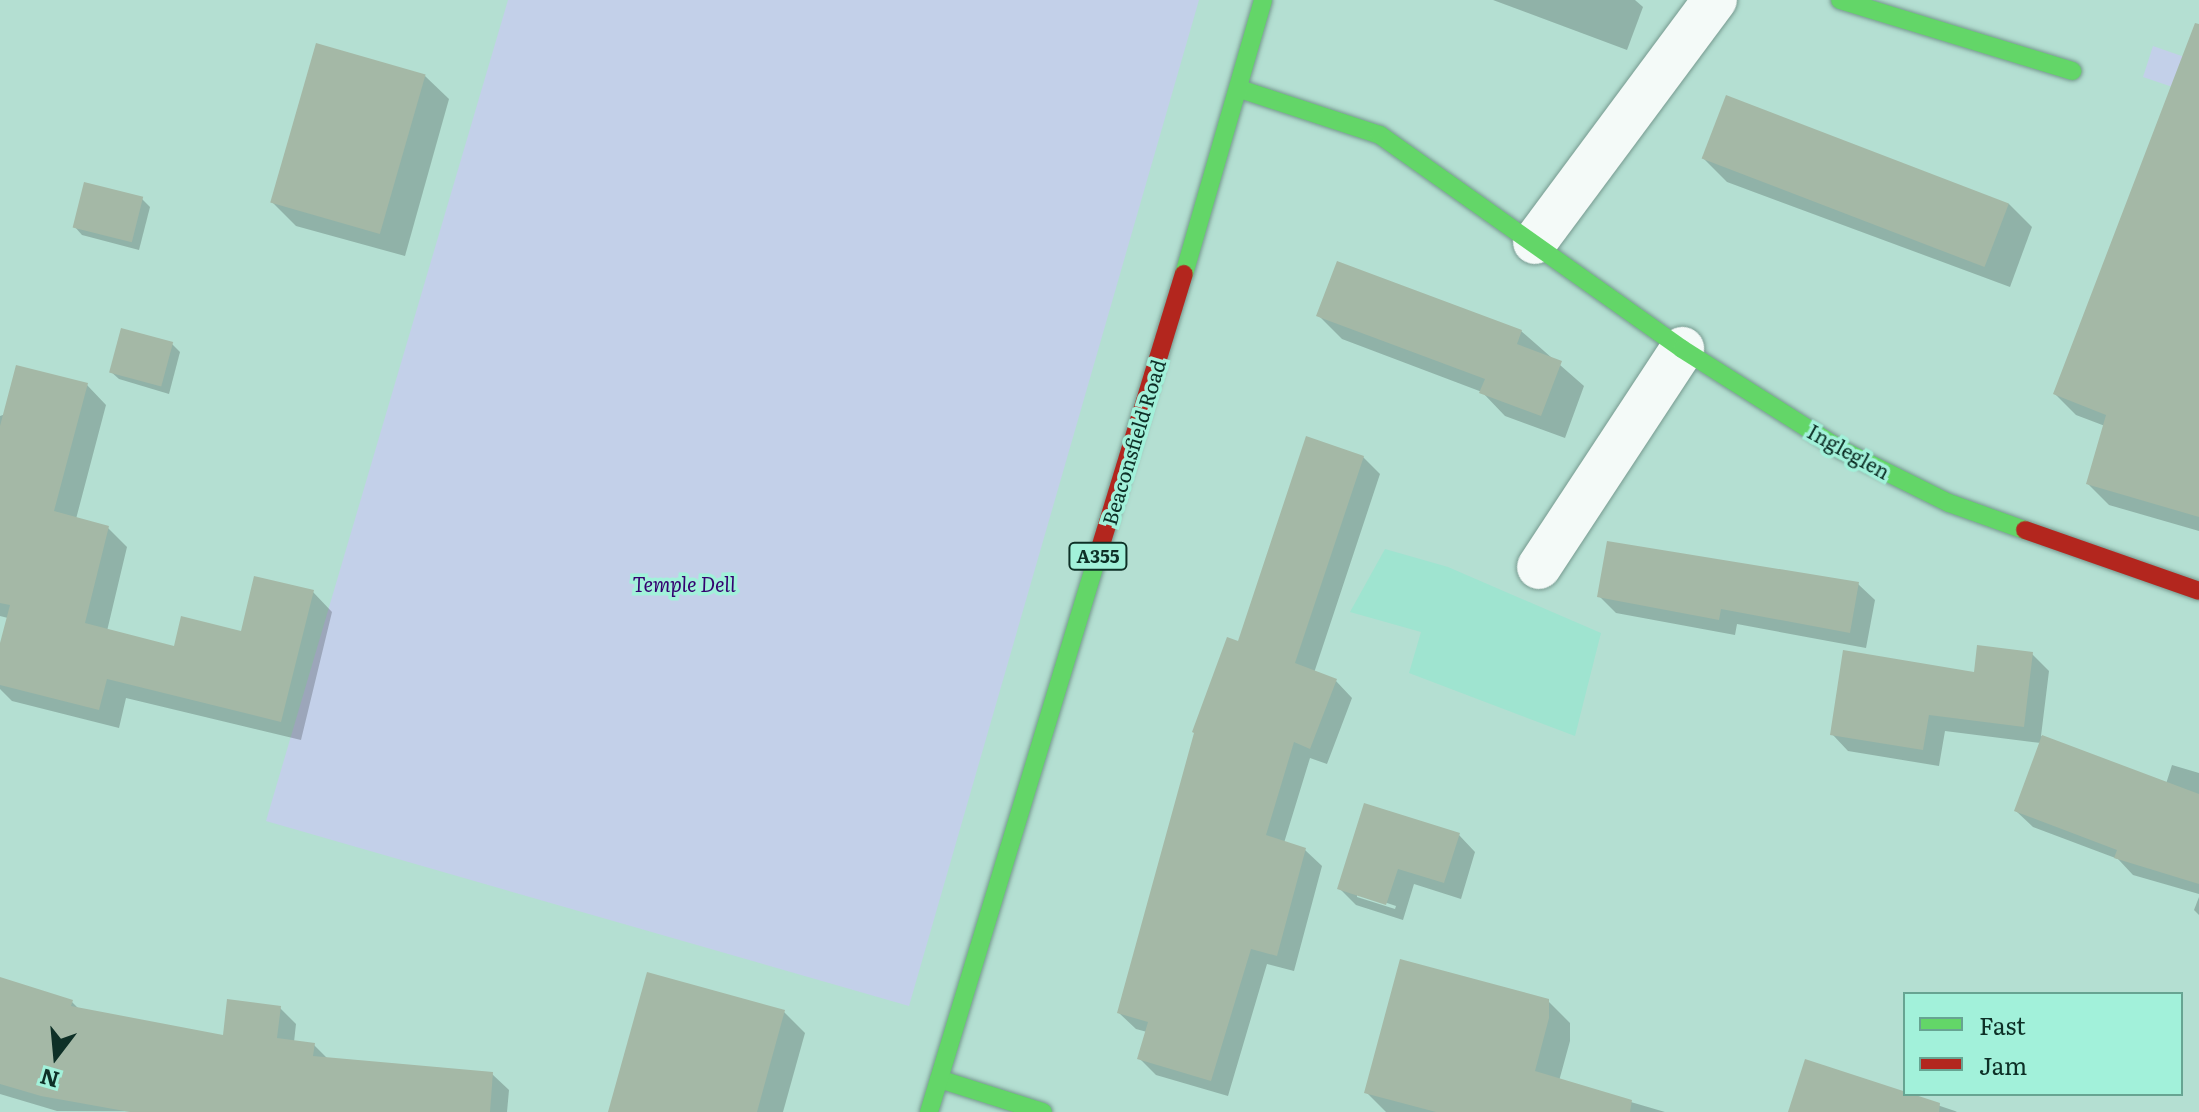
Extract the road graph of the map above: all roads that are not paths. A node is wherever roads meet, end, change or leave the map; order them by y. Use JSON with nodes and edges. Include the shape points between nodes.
{"nodes":[{"id":1,"x":1263,"y":0,"type":"edge"},
{"id":2,"x":1715,"y":0,"type":"edge"},
{"id":3,"x":1840,"y":0,"type":"edge"},
{"id":4,"x":2072,"y":71,"type":"dead end"},
{"id":5,"x":1240,"y":89,"type":"junction"},
{"id":6,"x":1535,"y":242,"type":"junction"},
{"id":7,"x":1682,"y":349,"type":"junction"},
{"id":8,"x":1539,"y":567,"type":"dead end"},
{"id":9,"x":2199,"y":591,"type":"edge"},
{"id":10,"x":939,"y":1079,"type":"junction"},
{"id":11,"x":929,"y":1112,"type":"edge"},
{"id":12,"x":1043,"y":1112,"type":"edge"}],
"edges":[{"from":1,"to":5,"type":"street","name":"Beaconsfield Road","number":"A355"},
{"from":2,"to":6,"type":"street"},
{"from":3,"to":4,"type":"street"},
{"from":5,"to":6,"type":"street","name":"Ingleglen","via":[[1380,135]]},
{"from":5,"to":10,"type":"street","name":"Beaconsfield Road","number":"A355"},
{"from":6,"to":7,"type":"street","name":"Ingleglen"},
{"from":7,"to":8,"type":"street"},
{"from":7,"to":9,"type":"street","name":"Ingleglen","via":[[1840,449],[1949,503]]},
{"from":10,"to":11,"type":"street","name":"Beaconsfield Road","number":"A355"},
{"from":10,"to":12,"type":"street"}]}
